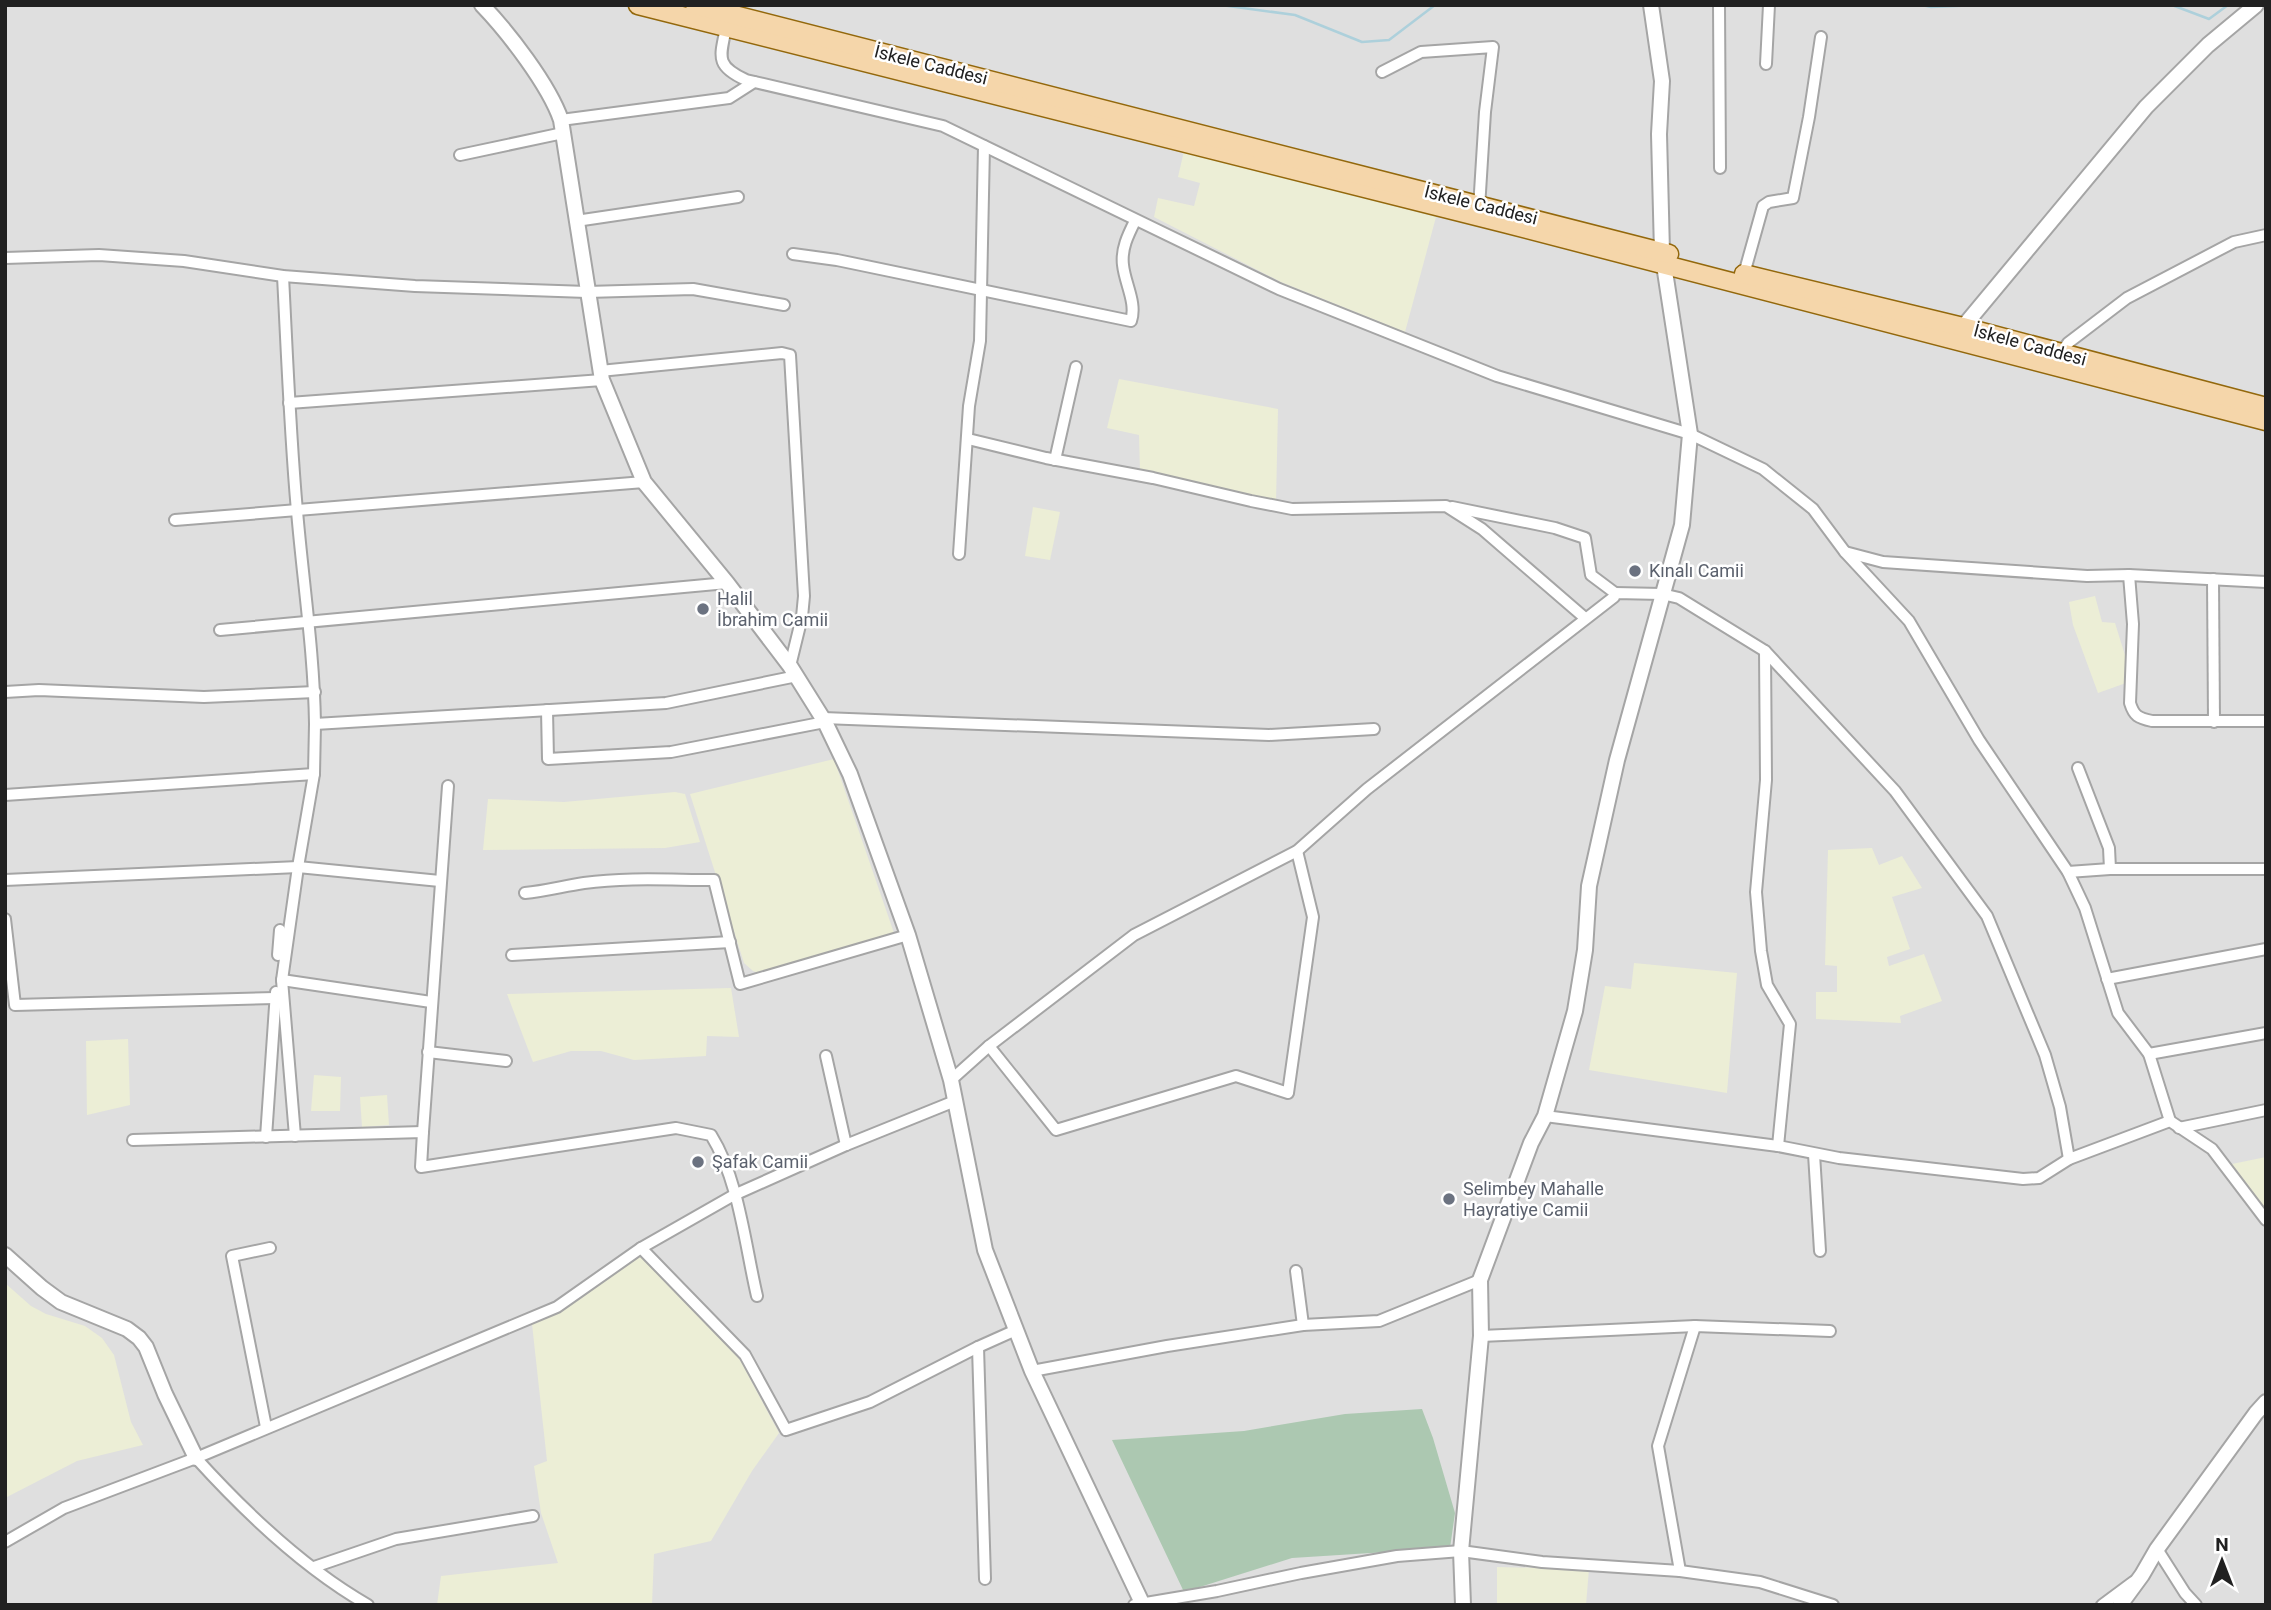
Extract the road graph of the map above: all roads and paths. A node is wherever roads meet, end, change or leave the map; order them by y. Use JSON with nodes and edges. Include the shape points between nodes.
{"nodes":[{"id":1,"x":638,"y":5,"type":"edge"},
{"id":2,"x":1651,"y":5,"type":"edge"},
{"id":3,"x":1718,"y":5,"type":"edge"},
{"id":4,"x":1769,"y":5,"type":"edge"},
{"id":5,"x":2256,"y":5,"type":"edge"},
{"id":6,"x":487,"y":8,"type":"edge"},
{"id":7,"x":711,"y":15,"type":"edge"},
{"id":8,"x":1821,"y":37,"type":"dead end"},
{"id":9,"x":1766,"y":64,"type":"dead end"},
{"id":10,"x":1381,"y":72,"type":"dead end"},
{"id":11,"x":754,"y":82,"type":"junction"},
{"id":12,"x":562,"y":126,"type":"junction"},
{"id":13,"x":984,"y":146,"type":"junction"},
{"id":14,"x":460,"y":155,"type":"dead end"},
{"id":15,"x":1720,"y":168,"type":"dead end"},
{"id":16,"x":738,"y":197,"type":"dead end"},
{"id":17,"x":1478,"y":210,"type":"junction"},
{"id":18,"x":576,"y":221,"type":"junction"},
{"id":19,"x":1135,"y":221,"type":"junction"},
{"id":20,"x":2266,"y":235,"type":"edge"},
{"id":21,"x":793,"y":254,"type":"dead end"},
{"id":22,"x":5,"y":258,"type":"edge"},
{"id":23,"x":1663,"y":259,"type":"junction"},
{"id":24,"x":1744,"y":274,"type":"junction"},
{"id":25,"x":283,"y":276,"type":"junction"},
{"id":26,"x":983,"y":291,"type":"junction"},
{"id":27,"x":587,"y":292,"type":"junction"},
{"id":28,"x":784,"y":305,"type":"dead end"},
{"id":29,"x":1963,"y":327,"type":"junction"},
{"id":30,"x":2061,"y":353,"type":"junction"},
{"id":31,"x":1076,"y":367,"type":"dead end"},
{"id":32,"x":601,"y":375,"type":"junction"},
{"id":33,"x":289,"y":403,"type":"junction"},
{"id":34,"x":2266,"y":407,"type":"edge"},
{"id":35,"x":2266,"y":421,"type":"edge"},
{"id":36,"x":1690,"y":434,"type":"junction"},
{"id":37,"x":968,"y":439,"type":"junction"},
{"id":38,"x":1055,"y":460,"type":"junction"},
{"id":39,"x":645,"y":482,"type":"junction"},
{"id":40,"x":1446,"y":506,"type":"junction"},
{"id":41,"x":297,"y":510,"type":"junction"},
{"id":42,"x":175,"y":520,"type":"dead end"},
{"id":43,"x":1845,"y":552,"type":"junction"},
{"id":44,"x":960,"y":554,"type":"dead end"},
{"id":45,"x":2129,"y":575,"type":"junction"},
{"id":46,"x":2213,"y":579,"type":"junction"},
{"id":47,"x":2266,"y":582,"type":"edge"},
{"id":48,"x":727,"y":583,"type":"junction"},
{"id":49,"x":1615,"y":593,"type":"junction"},
{"id":50,"x":1662,"y":594,"type":"junction"},
{"id":51,"x":1585,"y":618,"type":"junction"},
{"id":52,"x":308,"y":621,"type":"junction"},
{"id":53,"x":220,"y":630,"type":"dead end"},
{"id":54,"x":1765,"y":651,"type":"junction"},
{"id":55,"x":793,"y":671,"type":"junction"},
{"id":56,"x":5,"y":692,"type":"edge"},
{"id":57,"x":315,"y":692,"type":"junction"},
{"id":58,"x":547,"y":710,"type":"junction"},
{"id":59,"x":824,"y":720,"type":"junction"},
{"id":60,"x":2266,"y":721,"type":"edge"},
{"id":61,"x":2214,"y":722,"type":"junction"},
{"id":62,"x":316,"y":723,"type":"junction"},
{"id":63,"x":1374,"y":729,"type":"dead end"},
{"id":64,"x":2078,"y":768,"type":"dead end"},
{"id":65,"x":314,"y":774,"type":"junction"},
{"id":66,"x":448,"y":786,"type":"dead end"},
{"id":67,"x":5,"y":795,"type":"edge"},
{"id":68,"x":1297,"y":851,"type":"junction"},
{"id":69,"x":298,"y":867,"type":"junction"},
{"id":70,"x":2110,"y":869,"type":"junction"},
{"id":71,"x":2266,"y":869,"type":"edge"},
{"id":72,"x":2068,"y":872,"type":"junction"},
{"id":73,"x":5,"y":880,"type":"edge"},
{"id":74,"x":440,"y":881,"type":"junction"},
{"id":75,"x":525,"y":893,"type":"dead end"},
{"id":76,"x":5,"y":919,"type":"edge"},
{"id":77,"x":280,"y":930,"type":"dead end"},
{"id":78,"x":908,"y":935,"type":"junction"},
{"id":79,"x":730,"y":942,"type":"junction"},
{"id":80,"x":2266,"y":949,"type":"edge"},
{"id":81,"x":512,"y":955,"type":"dead end"},
{"id":82,"x":2107,"y":979,"type":"junction"},
{"id":83,"x":282,"y":980,"type":"junction"},
{"id":84,"x":275,"y":998,"type":"junction"},
{"id":85,"x":431,"y":1002,"type":"junction"},
{"id":86,"x":2266,"y":1033,"type":"edge"},
{"id":87,"x":989,"y":1046,"type":"junction"},
{"id":88,"x":428,"y":1052,"type":"junction"},
{"id":89,"x":2149,"y":1054,"type":"junction"},
{"id":90,"x":826,"y":1056,"type":"dead end"},
{"id":91,"x":506,"y":1061,"type":"dead end"},
{"id":92,"x":951,"y":1080,"type":"junction"},
{"id":93,"x":955,"y":1101,"type":"junction"},
{"id":94,"x":2266,"y":1110,"type":"edge"},
{"id":95,"x":1545,"y":1116,"type":"junction"},
{"id":96,"x":2175,"y":1124,"type":"junction"},
{"id":97,"x":423,"y":1132,"type":"junction"},
{"id":98,"x":295,"y":1136,"type":"junction"},
{"id":99,"x":266,"y":1137,"type":"junction"},
{"id":100,"x":133,"y":1140,"type":"dead end"},
{"id":101,"x":846,"y":1145,"type":"junction"},
{"id":102,"x":1778,"y":1146,"type":"junction"},
{"id":103,"x":1814,"y":1154,"type":"junction"},
{"id":104,"x":2069,"y":1159,"type":"junction"},
{"id":105,"x":734,"y":1195,"type":"junction"},
{"id":106,"x":2266,"y":1220,"type":"edge"},
{"id":107,"x":270,"y":1248,"type":"dead end"},
{"id":108,"x":640,"y":1248,"type":"junction"},
{"id":109,"x":1820,"y":1251,"type":"dead end"},
{"id":110,"x":5,"y":1255,"type":"edge"},
{"id":111,"x":1296,"y":1271,"type":"dead end"},
{"id":112,"x":1480,"y":1280,"type":"junction"},
{"id":113,"x":757,"y":1296,"type":"dead end"},
{"id":114,"x":1303,"y":1325,"type":"junction"},
{"id":115,"x":1695,"y":1326,"type":"junction"},
{"id":116,"x":1016,"y":1330,"type":"junction"},
{"id":117,"x":1830,"y":1331,"type":"dead end"},
{"id":118,"x":1481,"y":1336,"type":"junction"},
{"id":119,"x":978,"y":1347,"type":"junction"},
{"id":120,"x":1032,"y":1371,"type":"junction"},
{"id":121,"x":2266,"y":1402,"type":"edge"},
{"id":122,"x":266,"y":1427,"type":"junction"},
{"id":123,"x":196,"y":1458,"type":"junction"},
{"id":124,"x":533,"y":1516,"type":"dead end"},
{"id":125,"x":5,"y":1542,"type":"edge"},
{"id":126,"x":2157,"y":1549,"type":"junction"},
{"id":127,"x":1461,"y":1551,"type":"junction"},
{"id":128,"x":314,"y":1567,"type":"junction"},
{"id":129,"x":1680,"y":1572,"type":"junction"},
{"id":130,"x":2142,"y":1575,"type":"junction"},
{"id":131,"x":985,"y":1579,"type":"dead end"},
{"id":132,"x":1140,"y":1604,"type":"edge"},
{"id":133,"x":368,"y":1605,"type":"edge"},
{"id":134,"x":1463,"y":1605,"type":"edge"},
{"id":135,"x":1833,"y":1605,"type":"edge"},
{"id":136,"x":2102,"y":1605,"type":"edge"},
{"id":137,"x":2120,"y":1605,"type":"edge"},
{"id":138,"x":2196,"y":1605,"type":"edge"}],
"edges":[{"from":1,"to":7,"type":"main road","name":"İskele Caddesi"},
{"from":2,"to":23,"type":"street","via":[[1662,81]]},
{"from":3,"to":15,"type":"street"},
{"from":4,"to":9,"type":"street"},
{"from":5,"to":29,"type":"street","via":[[2146,107]]},
{"from":6,"to":12,"type":"street","via":[[550,96]]},
{"from":7,"to":11,"type":"street","via":[[724,67]]},
{"from":7,"to":17,"type":"main road","name":"İskele Caddesi","via":[[1258,150]]},
{"from":8,"to":24,"type":"street","via":[[1793,198],[1763,206]]},
{"from":10,"to":17,"type":"street","via":[[1422,52],[1493,47]]},
{"from":11,"to":12,"type":"street","via":[[729,98]]},
{"from":11,"to":13,"type":"street","via":[[916,118]]},
{"from":12,"to":14,"type":"street"},
{"from":12,"to":18,"type":"street"},
{"from":13,"to":19,"type":"street"},
{"from":13,"to":26,"type":"street"},
{"from":16,"to":18,"type":"street"},
{"from":17,"to":23,"type":"main road","name":"İskele Caddesi"},
{"from":18,"to":27,"type":"street"},
{"from":19,"to":26,"type":"street","via":[[1123,249],[1134,312],[1131,321]]},
{"from":19,"to":36,"type":"street","via":[[1279,289],[1497,376]]},
{"from":20,"to":30,"type":"street","via":[[2234,242],[2127,298]]},
{"from":21,"to":26,"type":"street"},
{"from":22,"to":25,"type":"street","via":[[99,255],[184,261]]},
{"from":23,"to":24,"type":"main road","name":"İskele Caddesi"},
{"from":23,"to":35,"type":"main road"},
{"from":23,"to":36,"type":"street"},
{"from":24,"to":29,"type":"main road","name":"İskele Caddesi"},
{"from":25,"to":27,"type":"street"},
{"from":25,"to":33,"type":"street"},
{"from":26,"to":37,"type":"street"},
{"from":27,"to":28,"type":"street","via":[[693,289]]},
{"from":27,"to":32,"type":"street"},
{"from":29,"to":30,"type":"main road","name":"İskele Caddesi"},
{"from":30,"to":34,"type":"main road","name":"İskele Caddesi"},
{"from":31,"to":38,"type":"street"},
{"from":32,"to":33,"type":"street"},
{"from":32,"to":39,"type":"street"},
{"from":32,"to":55,"type":"street","via":[[790,355],[804,596]]},
{"from":33,"to":41,"type":"street"},
{"from":36,"to":43,"type":"street","via":[[1763,469],[1813,509]]},
{"from":36,"to":50,"type":"street","via":[[1682,525]]},
{"from":37,"to":38,"type":"street"},
{"from":37,"to":44,"type":"street"},
{"from":38,"to":40,"type":"street","via":[[1292,509]]},
{"from":39,"to":41,"type":"street"},
{"from":39,"to":48,"type":"street"},
{"from":40,"to":49,"type":"street","via":[[1585,538],[1591,575]]},
{"from":40,"to":51,"type":"street","via":[[1482,529]]},
{"from":41,"to":42,"type":"street"},
{"from":41,"to":52,"type":"street"},
{"from":43,"to":45,"type":"street","via":[[1883,562]]},
{"from":43,"to":72,"type":"street","via":[[1909,621],[1979,740]]},
{"from":45,"to":46,"type":"street"},
{"from":45,"to":61,"type":"street","via":[[2133,713],[2151,721]]},
{"from":46,"to":47,"type":"street"},
{"from":46,"to":61,"type":"street"},
{"from":48,"to":52,"type":"street"},
{"from":48,"to":55,"type":"street"},
{"from":49,"to":50,"type":"street"},
{"from":49,"to":51,"type":"street"},
{"from":50,"to":54,"type":"street","via":[[1679,598]]},
{"from":50,"to":95,"type":"street","via":[[1614,773],[1590,886],[1575,1011]]},
{"from":51,"to":68,"type":"street","via":[[1367,789]]},
{"from":52,"to":53,"type":"street"},
{"from":52,"to":57,"type":"street"},
{"from":54,"to":102,"type":"street","via":[[1766,780],[1756,892],[1767,985],[1790,1024]]},
{"from":54,"to":104,"type":"street","via":[[1895,791],[1987,916],[2045,1055]]},
{"from":55,"to":58,"type":"street","via":[[666,703]]},
{"from":55,"to":59,"type":"street"},
{"from":56,"to":57,"type":"street","via":[[204,697]]},
{"from":57,"to":62,"type":"street"},
{"from":58,"to":59,"type":"street","via":[[548,760],[671,752]]},
{"from":58,"to":62,"type":"street"},
{"from":59,"to":63,"type":"street","via":[[1269,734]]},
{"from":59,"to":78,"type":"street","via":[[850,774]]},
{"from":60,"to":61,"type":"street"},
{"from":62,"to":65,"type":"street"},
{"from":64,"to":70,"type":"street","via":[[2109,848]]},
{"from":65,"to":67,"type":"street"},
{"from":65,"to":69,"type":"street"},
{"from":66,"to":74,"type":"street"},
{"from":68,"to":87,"type":"street","via":[[1134,935]]},
{"from":68,"to":87,"type":"street","via":[[1313,917],[1288,1093],[1236,1076],[1056,1130]]},
{"from":69,"to":73,"type":"street"},
{"from":69,"to":74,"type":"street"},
{"from":69,"to":83,"type":"street"},
{"from":70,"to":71,"type":"street"},
{"from":70,"to":72,"type":"street"},
{"from":72,"to":82,"type":"street","via":[[2085,908]]},
{"from":74,"to":85,"type":"street"},
{"from":75,"to":79,"type":"street","via":[[621,880],[714,880]]},
{"from":76,"to":84,"type":"street","via":[[15,1005]]},
{"from":77,"to":84,"type":"street"},
{"from":78,"to":79,"type":"street","via":[[740,984]]},
{"from":78,"to":92,"type":"street"},
{"from":79,"to":81,"type":"street"},
{"from":80,"to":82,"type":"street"},
{"from":82,"to":89,"type":"street","via":[[2118,1013]]},
{"from":83,"to":85,"type":"street"},
{"from":83,"to":98,"type":"street"},
{"from":84,"to":99,"type":"street"},
{"from":85,"to":88,"type":"street"},
{"from":86,"to":89,"type":"street"},
{"from":87,"to":92,"type":"street"},
{"from":88,"to":91,"type":"street"},
{"from":88,"to":97,"type":"street"},
{"from":89,"to":96,"type":"street"},
{"from":90,"to":101,"type":"street"},
{"from":92,"to":93,"type":"street"},
{"from":93,"to":101,"type":"street"},
{"from":93,"to":116,"type":"street","via":[[985,1250]]},
{"from":94,"to":96,"type":"street"},
{"from":95,"to":102,"type":"street"},
{"from":95,"to":112,"type":"street"},
{"from":96,"to":104,"type":"street"},
{"from":96,"to":106,"type":"street","via":[[2213,1149]]},
{"from":97,"to":98,"type":"street"},
{"from":97,"to":105,"type":"street","via":[[421,1167],[676,1128],[711,1135]]},
{"from":98,"to":99,"type":"street"},
{"from":99,"to":100,"type":"street"},
{"from":101,"to":105,"type":"street"},
{"from":102,"to":103,"type":"street"},
{"from":103,"to":104,"type":"street","via":[[2023,1179],[2039,1178]]},
{"from":103,"to":109,"type":"street"},
{"from":105,"to":108,"type":"street"},
{"from":105,"to":113,"type":"street"},
{"from":107,"to":122,"type":"street","via":[[232,1256]]},
{"from":108,"to":119,"type":"street","via":[[745,1355],[786,1430],[870,1402]]},
{"from":108,"to":122,"type":"street","via":[[557,1307]]},
{"from":110,"to":123,"type":"street","via":[[61,1302],[139,1338]]},
{"from":111,"to":114,"type":"street"},
{"from":112,"to":114,"type":"street","via":[[1379,1321]]},
{"from":112,"to":118,"type":"street"},
{"from":114,"to":120,"type":"street"},
{"from":115,"to":117,"type":"street"},
{"from":115,"to":118,"type":"street"},
{"from":115,"to":129,"type":"street","via":[[1658,1446]]},
{"from":116,"to":119,"type":"street"},
{"from":116,"to":120,"type":"street"},
{"from":118,"to":127,"type":"street"},
{"from":119,"to":131,"type":"street"},
{"from":120,"to":132,"type":"street"},
{"from":121,"to":126,"type":"street"},
{"from":122,"to":123,"type":"street"},
{"from":123,"to":125,"type":"street","via":[[64,1508]]},
{"from":123,"to":128,"type":"street","via":[[240,1506]]},
{"from":124,"to":128,"type":"street","via":[[396,1539]]},
{"from":126,"to":130,"type":"street"},
{"from":126,"to":138,"type":"street"},
{"from":127,"to":129,"type":"street"},
{"from":127,"to":132,"type":"street","via":[[1397,1556]]},
{"from":127,"to":134,"type":"street"},
{"from":128,"to":133,"type":"street"},
{"from":129,"to":135,"type":"street","via":[[1760,1582]]},
{"from":130,"to":136,"type":"street"},
{"from":130,"to":137,"type":"street"}]}
